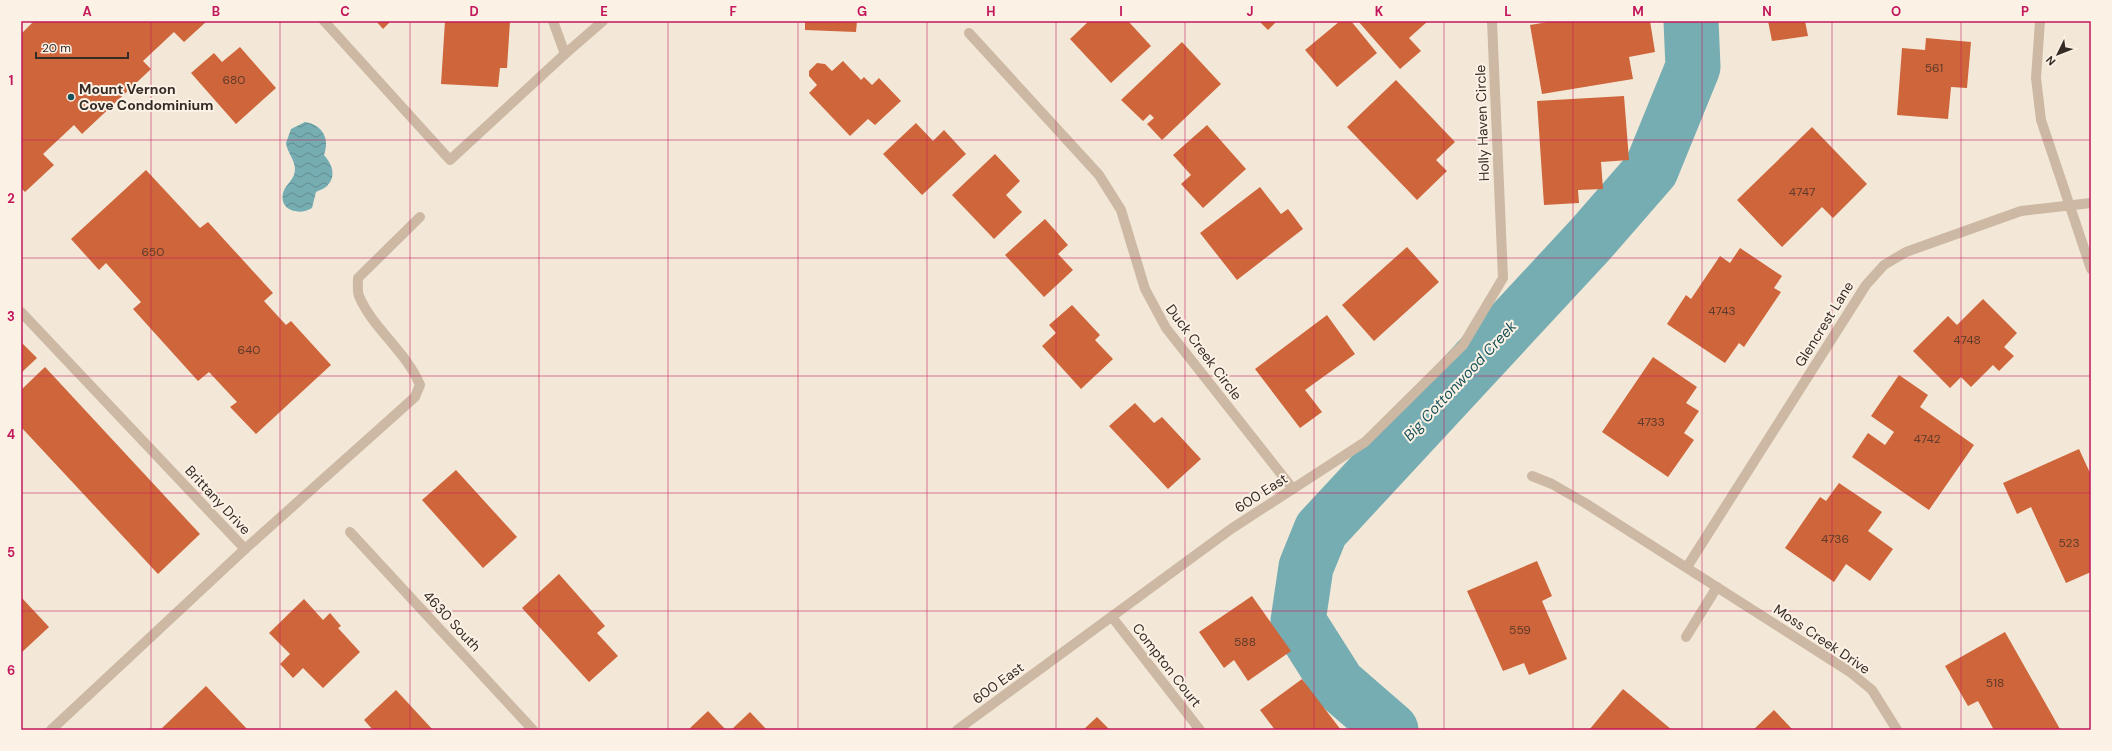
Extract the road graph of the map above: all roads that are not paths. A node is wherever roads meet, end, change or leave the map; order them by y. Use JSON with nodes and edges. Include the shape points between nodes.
{"nodes":[{"id":1,"x":324,"y":21,"type":"edge"},
{"id":2,"x":553,"y":21,"type":"edge"},
{"id":3,"x":603,"y":21,"type":"edge"},
{"id":4,"x":1492,"y":21,"type":"edge"},
{"id":5,"x":2040,"y":21,"type":"edge"},
{"id":6,"x":969,"y":33,"type":"dead end"},
{"id":7,"x":565,"y":54,"type":"junction"},
{"id":8,"x":2091,"y":203,"type":"edge"},
{"id":9,"x":2070,"y":205,"type":"junction"},
{"id":10,"x":420,"y":218,"type":"dead end"},
{"id":11,"x":1500,"y":224,"type":"joint"},
{"id":12,"x":2091,"y":269,"type":"edge"},
{"id":13,"x":21,"y":312,"type":"edge"},
{"id":14,"x":1532,"y":476,"type":"dead end"},
{"id":15,"x":1293,"y":489,"type":"junction"},
{"id":16,"x":350,"y":532,"type":"dead end"},
{"id":17,"x":245,"y":549,"type":"junction"},
{"id":18,"x":1687,"y":568,"type":"junction"},
{"id":19,"x":1717,"y":587,"type":"junction"},
{"id":20,"x":1112,"y":617,"type":"junction"},
{"id":21,"x":1686,"y":637,"type":"dead end"},
{"id":22,"x":51,"y":730,"type":"edge"},
{"id":23,"x":533,"y":730,"type":"edge"},
{"id":24,"x":957,"y":730,"type":"edge"},
{"id":25,"x":1200,"y":730,"type":"edge"},
{"id":26,"x":1897,"y":730,"type":"edge"}],
"edges":[{"from":1,"to":7,"type":"street","via":[[450,160]]},
{"from":2,"to":7,"type":"street"},
{"from":3,"to":7,"type":"street"},
{"from":4,"to":11,"type":"street","name":"Holly Haven Circle"},
{"from":5,"to":9,"type":"street","via":[[2037,100],[2047,143]]},
{"from":6,"to":15,"type":"street","name":"Duck Creek Circle","via":[[1099,175],[1121,210],[1145,289],[1158,315]]},
{"from":8,"to":9,"type":"street","name":"Glencrest Lane"},
{"from":9,"to":12,"type":"street"},
{"from":9,"to":18,"type":"street","name":"Glencrest Lane","via":[[2021,211],[1906,252],[1884,265],[1866,285]]},
{"from":10,"to":17,"type":"street","via":[[358,278],[359,295],[368,311],[414,371],[420,385],[415,397]]},
{"from":11,"to":15,"type":"street","name":"600 East","via":[[1503,278],[1463,345],[1365,442]]},
{"from":13,"to":17,"type":"street","name":"Brittany Drive"},
{"from":14,"to":18,"type":"street","name":"Moss Creek Drive","via":[[1567,492]]},
{"from":15,"to":20,"type":"street","name":"600 East","via":[[1231,529]]},
{"from":16,"to":23,"type":"street","name":"4630 South"},
{"from":17,"to":22,"type":"street","name":"Brittany Drive"},
{"from":18,"to":19,"type":"street","name":"Moss Creek Drive"},
{"from":19,"to":21,"type":"street"},
{"from":19,"to":26,"type":"street","name":"Moss Creek Drive","via":[[1861,680],[1881,703]]},
{"from":20,"to":24,"type":"street","name":"600 East"},
{"from":20,"to":25,"type":"street","name":"Compton Court"}]}
